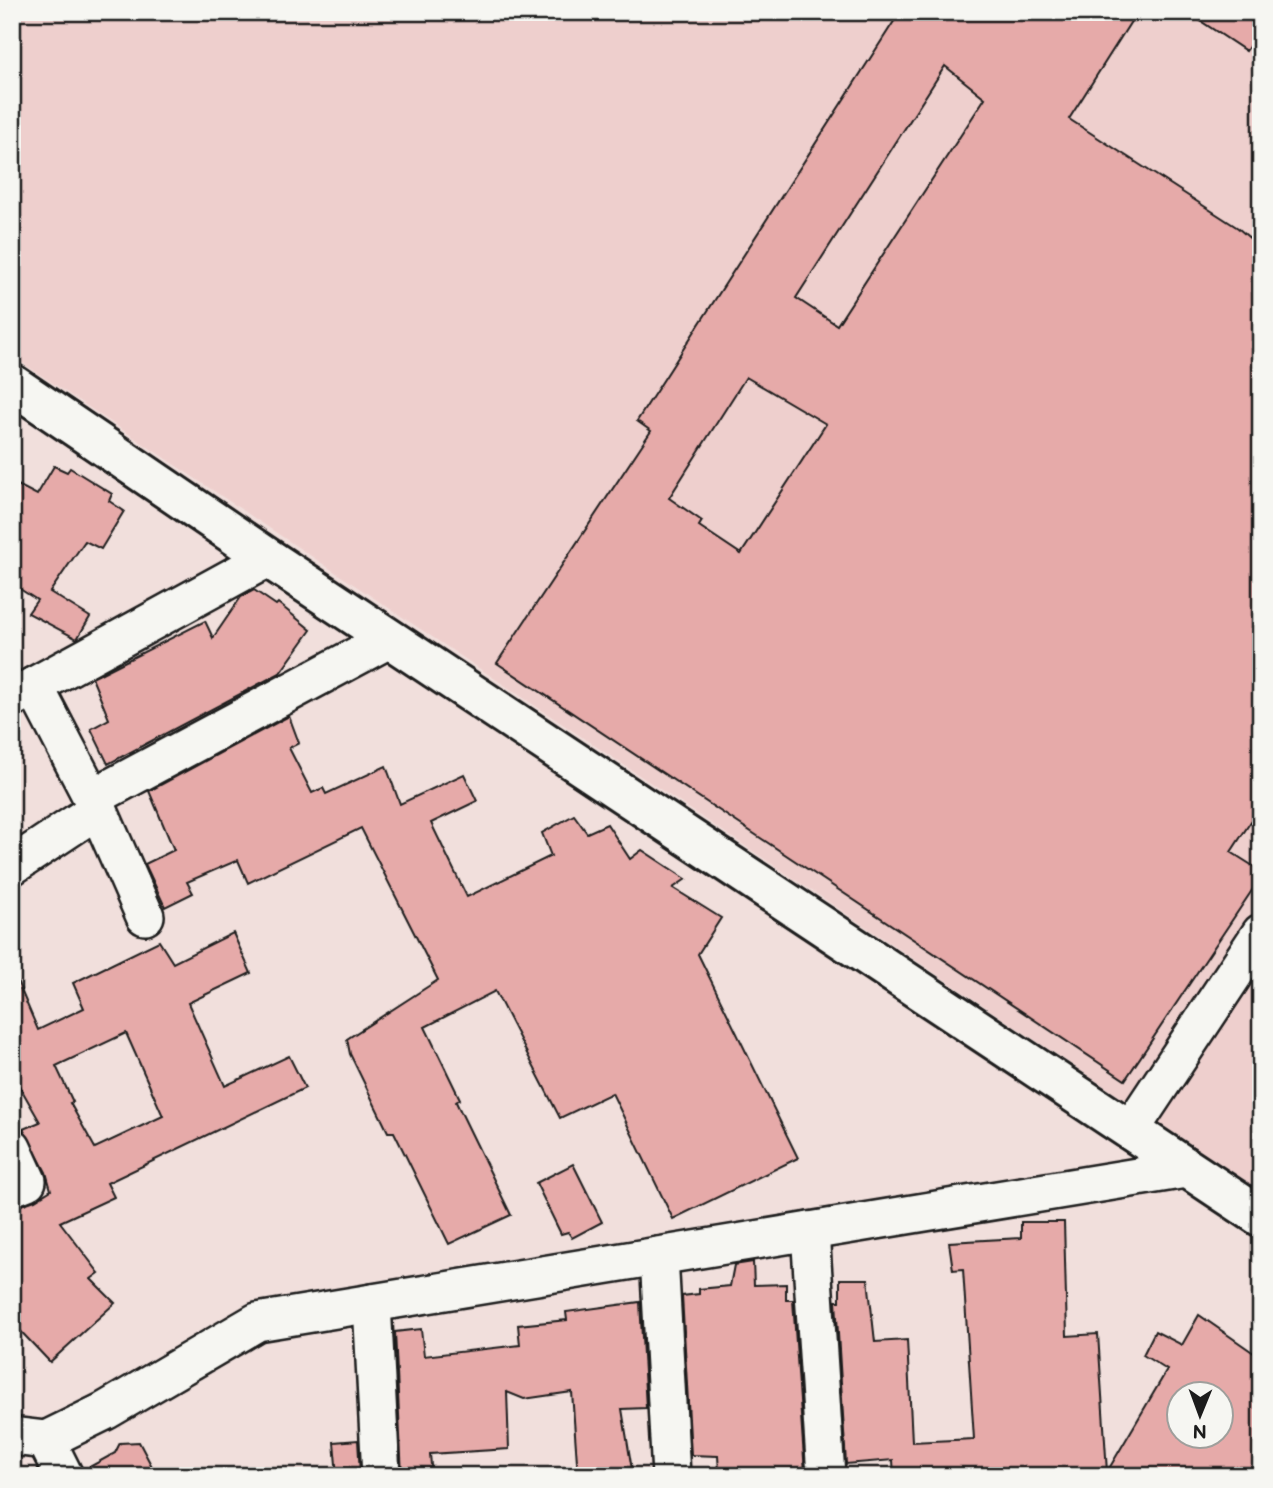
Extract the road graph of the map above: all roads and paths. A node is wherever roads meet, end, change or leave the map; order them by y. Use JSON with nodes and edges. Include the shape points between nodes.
{"nodes":[{"id":1,"x":12,"y":384,"type":"edge"},
{"id":2,"x":268,"y":558,"type":"junction"},
{"id":3,"x":389,"y":639,"type":"junction"},
{"id":4,"x":23,"y":692,"type":"edge"},
{"id":5,"x":95,"y":804,"type":"junction"},
{"id":6,"x":12,"y":866,"type":"edge"},
{"id":7,"x":145,"y":916,"type":"dead end"},
{"id":8,"x":1261,"y":933,"type":"edge"},
{"id":9,"x":1131,"y":1129,"type":"junction"},
{"id":10,"x":12,"y":1148,"type":"edge"},
{"id":11,"x":1186,"y":1169,"type":"junction"},
{"id":12,"x":12,"y":1187,"type":"edge"},
{"id":13,"x":1261,"y":1217,"type":"edge"},
{"id":14,"x":810,"y":1231,"type":"junction"},
{"id":15,"x":659,"y":1256,"type":"junction"},
{"id":16,"x":372,"y":1303,"type":"junction"},
{"id":17,"x":29,"y":1438,"type":"edge"},
{"id":18,"x":64,"y":1476,"type":"edge"},
{"id":19,"x":381,"y":1476,"type":"edge"},
{"id":20,"x":671,"y":1476,"type":"edge"},
{"id":21,"x":826,"y":1476,"type":"edge"}],
"edges":[{"from":1,"to":2,"type":"street"},
{"from":2,"to":3,"type":"street"},
{"from":2,"to":4,"type":"street"},
{"from":3,"to":5,"type":"street"},
{"from":3,"to":9,"type":"street"},
{"from":4,"to":5,"type":"street"},
{"from":5,"to":6,"type":"street"},
{"from":5,"to":7,"type":"street"},
{"from":8,"to":9,"type":"street"},
{"from":9,"to":11,"type":"street"},
{"from":10,"to":12,"type":"street","via":[[27,1181]]},
{"from":11,"to":13,"type":"street"},
{"from":11,"to":14,"type":"street"},
{"from":14,"to":15,"type":"street"},
{"from":14,"to":21,"type":"street"},
{"from":15,"to":16,"type":"street"},
{"from":15,"to":20,"type":"street"},
{"from":16,"to":17,"type":"street","via":[[257,1322],[105,1411]]},
{"from":16,"to":19,"type":"street"},
{"from":17,"to":18,"type":"street"}]}
